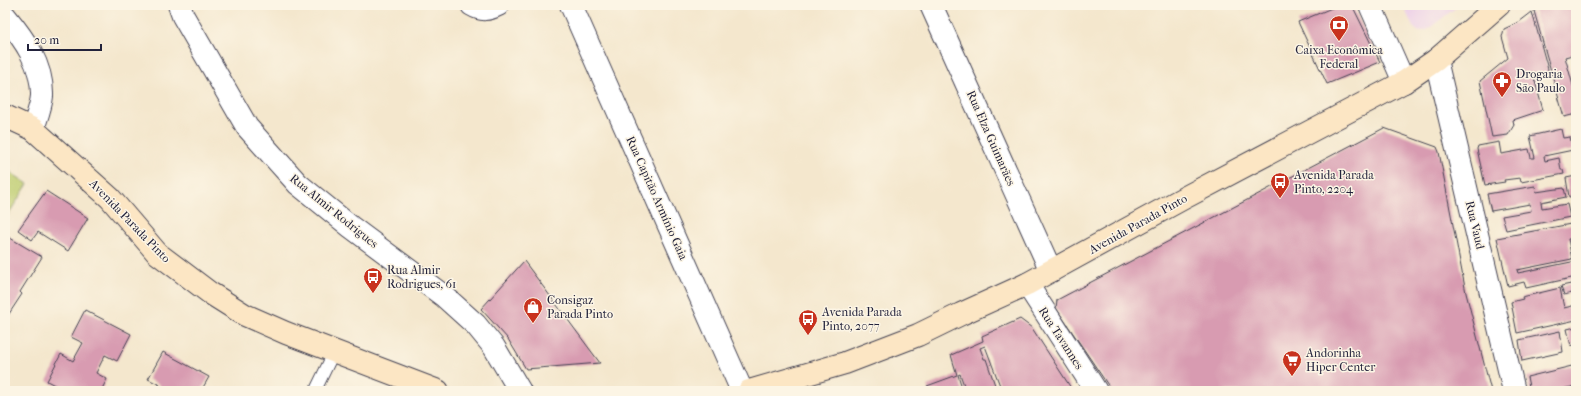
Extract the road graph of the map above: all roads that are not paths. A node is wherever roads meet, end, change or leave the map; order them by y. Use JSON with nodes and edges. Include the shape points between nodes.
{"nodes":[{"id":1,"x":179,"y":5,"type":"edge"},
{"id":2,"x":472,"y":5,"type":"edge"},
{"id":3,"x":498,"y":5,"type":"edge"},
{"id":4,"x":571,"y":5,"type":"edge"},
{"id":5,"x":931,"y":5,"type":"edge"},
{"id":6,"x":1370,"y":5,"type":"edge"},
{"id":7,"x":1499,"y":5,"type":"edge"},
{"id":8,"x":5,"y":16,"type":"edge"},
{"id":9,"x":1436,"y":60,"type":"junction"},
{"id":10,"x":1404,"y":82,"type":"junction"},
{"id":11,"x":5,"y":116,"type":"edge"},
{"id":12,"x":33,"y":129,"type":"junction"},
{"id":13,"x":1051,"y":272,"type":"junction"},
{"id":14,"x":1027,"y":284,"type":"junction"},
{"id":15,"x":334,"y":352,"type":"junction"},
{"id":16,"x":404,"y":385,"type":"edge"},
{"id":17,"x":433,"y":390,"type":"edge"},
{"id":18,"x":315,"y":391,"type":"edge"},
{"id":19,"x":520,"y":391,"type":"edge"},
{"id":20,"x":742,"y":391,"type":"edge"},
{"id":21,"x":749,"y":391,"type":"edge"},
{"id":22,"x":1096,"y":391,"type":"edge"},
{"id":23,"x":1514,"y":391,"type":"edge"}],
"edges":[{"from":1,"to":19,"type":"street","name":"Rua Almir Rodrigues","via":[[206,57],[252,133],[298,184],[445,297],[476,325],[494,347]]},
{"from":2,"to":3,"type":"street","via":[[484,10]]},
{"from":4,"to":20,"type":"street","name":"Rua Capitão Armínio Gaia"},
{"from":5,"to":13,"type":"street","name":"Rua Elza Guimarães"},
{"from":6,"to":10,"type":"street"},
{"from":7,"to":9,"type":"main road","name":"Avenida Parada Pinto"},
{"from":8,"to":12,"type":"street","via":[[22,37],[36,62],[41,80],[42,97]]},
{"from":9,"to":10,"type":"main road","name":"Avenida Parada Pinto"},
{"from":9,"to":23,"type":"street","name":"Rua Vaud"},
{"from":10,"to":13,"type":"main road","name":"Avenida Parada Pinto","via":[[1182,199]]},
{"from":11,"to":12,"type":"main road","name":"Avenida Parada Pinto"},
{"from":12,"to":15,"type":"main road","name":"Avenida Parada Pinto","via":[[110,198],[157,253],[200,287],[245,315]]},
{"from":13,"to":14,"type":"main road","name":"Avenida Parada Pinto"},
{"from":14,"to":21,"type":"main road","name":"Avenida Parada Pinto","via":[[918,335],[845,363]]},
{"from":14,"to":22,"type":"street","name":"Rua Tavannes"},
{"from":15,"to":16,"type":"main road","name":"Avenida Parada Pinto"},
{"from":15,"to":18,"type":"lane"},
{"from":16,"to":17,"type":"main road","name":"Avenida Parada Pinto"}]}
